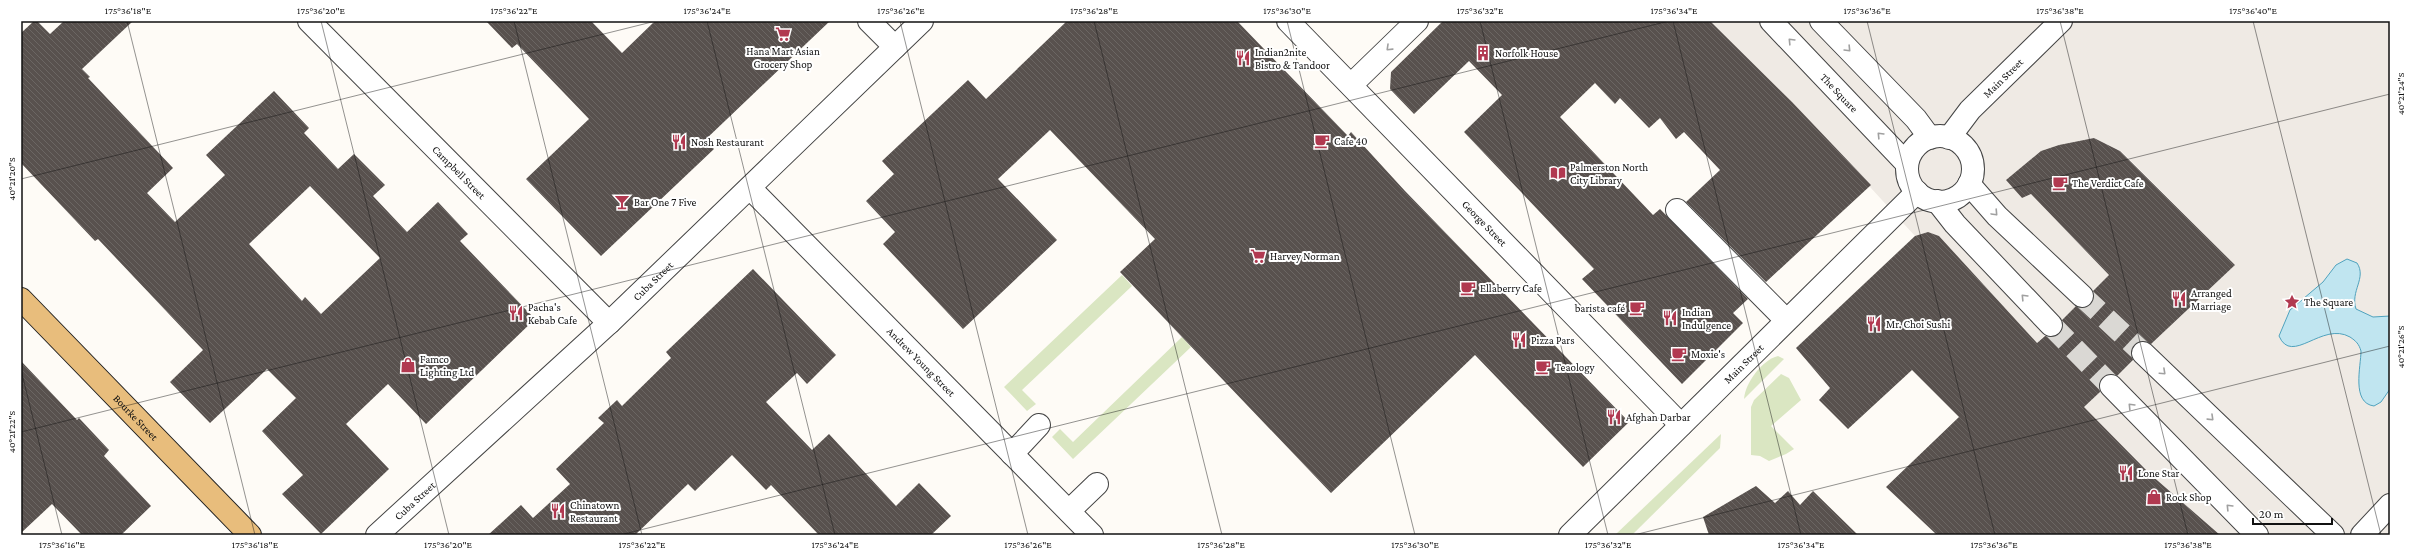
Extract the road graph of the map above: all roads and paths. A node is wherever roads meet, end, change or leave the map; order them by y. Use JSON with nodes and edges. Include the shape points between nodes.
{"nodes":[{"id":1,"x":309,"y":21,"type":"edge"},
{"id":2,"x":869,"y":21,"type":"edge"},
{"id":3,"x":922,"y":21,"type":"edge"},
{"id":4,"x":1288,"y":21,"type":"edge"},
{"id":5,"x":1417,"y":21,"type":"edge"},
{"id":6,"x":1771,"y":21,"type":"edge"},
{"id":7,"x":1821,"y":21,"type":"edge"},
{"id":8,"x":2062,"y":21,"type":"edge"},
{"id":9,"x":895,"y":48,"type":"junction"},
{"id":10,"x":1351,"y":85,"type":"junction"},
{"id":11,"x":1940,"y":138,"type":"junction"},
{"id":12,"x":1907,"y":164,"type":"junction"},
{"id":13,"x":1969,"y":184,"type":"junction"},
{"id":14,"x":750,"y":188,"type":"junction"},
{"id":15,"x":1917,"y":192,"type":"junction"},
{"id":16,"x":1937,"y":202,"type":"junction"},
{"id":17,"x":1677,"y":210,"type":"dead end"},
{"id":18,"x":2082,"y":296,"type":"tunnel mouth"},
{"id":19,"x":21,"y":300,"type":"edge"},
{"id":20,"x":1786,"y":320,"type":"junction"},
{"id":21,"x":609,"y":322,"type":"junction"},
{"id":22,"x":2051,"y":325,"type":"tunnel mouth"},
{"id":23,"x":2143,"y":353,"type":"tunnel mouth"},
{"id":24,"x":2111,"y":386,"type":"tunnel mouth"},
{"id":25,"x":1039,"y":425,"type":"dead end"},
{"id":26,"x":1681,"y":425,"type":"junction"},
{"id":27,"x":1012,"y":454,"type":"junction"},
{"id":28,"x":1097,"y":484,"type":"dead end"},
{"id":29,"x":2390,"y":505,"type":"edge"},
{"id":30,"x":1069,"y":511,"type":"junction"},
{"id":31,"x":250,"y":535,"type":"edge"},
{"id":32,"x":377,"y":535,"type":"edge"},
{"id":33,"x":1092,"y":535,"type":"edge"},
{"id":34,"x":1570,"y":535,"type":"edge"},
{"id":35,"x":2256,"y":535,"type":"edge"},
{"id":36,"x":2333,"y":535,"type":"edge"},
{"id":37,"x":2362,"y":535,"type":"edge"}],
"edges":[{"from":1,"to":21,"type":"street","name":"Campbell Street"},
{"from":2,"to":9,"type":"street"},
{"from":3,"to":9,"type":"street","name":"Cuba Street"},
{"from":4,"to":10,"type":"street","name":"George Street"},
{"from":5,"to":10,"type":"street","one_way":true},
{"from":12,"to":6,"type":"street","name":"The Square","one_way":true},
{"from":7,"to":11,"type":"street","one_way":true,"via":[[1916,119]]},
{"from":8,"to":11,"type":"street","name":"Main Street"},
{"from":9,"to":14,"type":"street","name":"Cuba Street"},
{"from":10,"to":26,"type":"street","name":"George Street"},
{"from":11,"to":12,"type":"street","via":[[1915,147]]},
{"from":11,"to":13,"type":"street","via":[[1962,145],[1970,156],[1972,176]]},
{"from":12,"to":15,"type":"street","via":[[1910,184]]},
{"from":13,"to":16,"type":"street","via":[[1956,198]]},
{"from":13,"to":18,"type":"street","one_way":true,"via":[[1997,216]]},
{"from":14,"to":21,"type":"street","name":"Cuba Street"},
{"from":14,"to":27,"type":"street","name":"Andrew Young Street"},
{"from":15,"to":16,"type":"street"},
{"from":15,"to":20,"type":"street","name":"Main Street"},
{"from":22,"to":16,"type":"street","one_way":true,"via":[[1954,224]]},
{"from":17,"to":20,"type":"street"},
{"from":19,"to":31,"type":"main road","name":"Bourke Street"},
{"from":20,"to":26,"type":"street","name":"Main Street"},
{"from":21,"to":32,"type":"street","name":"Cuba Street"},
{"from":23,"to":36,"type":"street","one_way":true},
{"from":35,"to":24,"type":"street","one_way":true},
{"from":25,"to":27,"type":"street"},
{"from":26,"to":34,"type":"street","name":"Main Street"},
{"from":27,"to":30,"type":"street","name":"Andrew Young Street"},
{"from":28,"to":30,"type":"street"},
{"from":29,"to":37,"type":"street"},
{"from":30,"to":33,"type":"street","name":"Andrew Young Street"}]}
